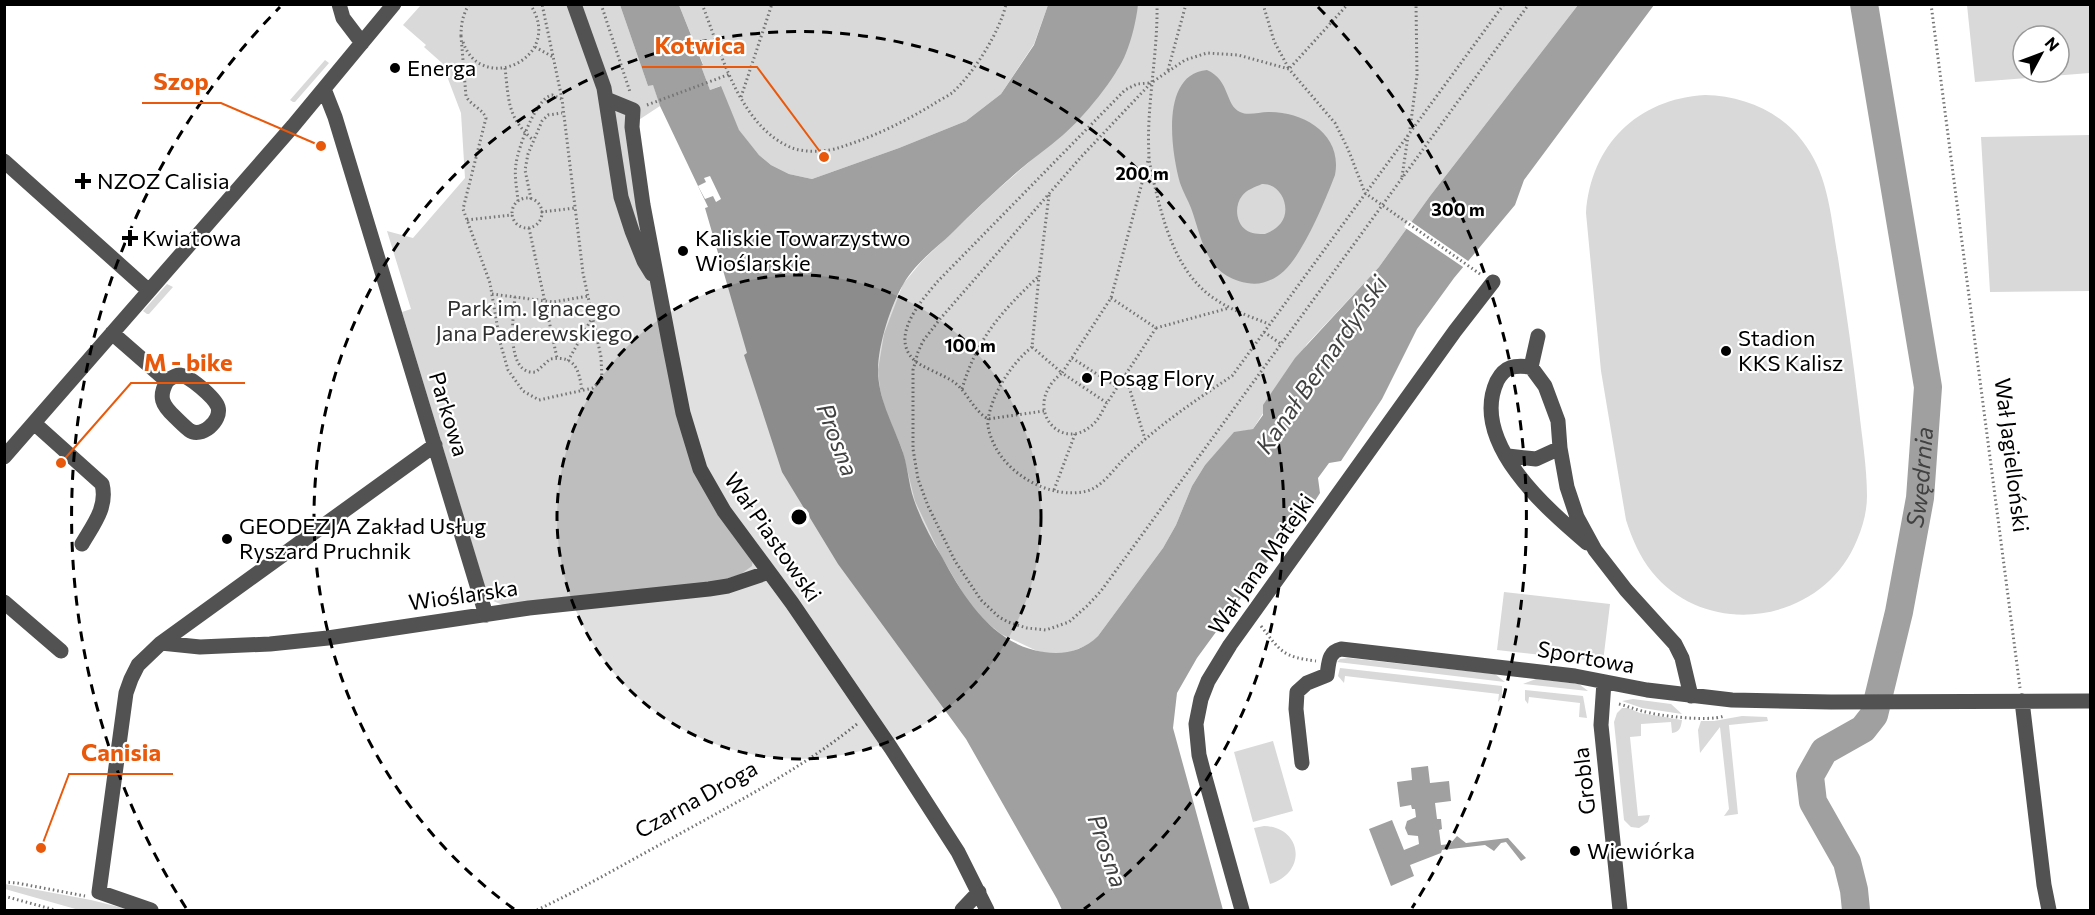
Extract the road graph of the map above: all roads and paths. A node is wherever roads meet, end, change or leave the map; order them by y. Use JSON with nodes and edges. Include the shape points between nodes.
{"nodes":[{"id":1,"x":339,"y":4,"type":"edge"},
{"id":2,"x":394,"y":4,"type":"edge"},
{"id":3,"x":469,"y":4,"type":"edge"},
{"id":4,"x":530,"y":4,"type":"edge"},
{"id":5,"x":542,"y":4,"type":"edge"},
{"id":6,"x":574,"y":4,"type":"edge"},
{"id":7,"x":601,"y":4,"type":"edge"},
{"id":8,"x":702,"y":4,"type":"edge"},
{"id":9,"x":772,"y":4,"type":"edge"},
{"id":10,"x":1006,"y":4,"type":"edge"},
{"id":11,"x":1157,"y":4,"type":"edge"},
{"id":12,"x":1186,"y":4,"type":"edge"},
{"id":13,"x":1263,"y":4,"type":"edge"},
{"id":14,"x":1348,"y":4,"type":"edge"},
{"id":15,"x":1416,"y":4,"type":"edge"},
{"id":16,"x":1504,"y":4,"type":"edge"},
{"id":17,"x":1529,"y":4,"type":"edge"},
{"id":18,"x":1931,"y":4,"type":"edge"},
{"id":19,"x":461,"y":36,"type":"junction"},
{"id":20,"x":362,"y":43,"type":"junction"},
{"id":21,"x":535,"y":46,"type":"junction"},
{"id":22,"x":553,"y":57,"type":"junction"},
{"id":23,"x":505,"y":68,"type":"junction"},
{"id":24,"x":1288,"y":69,"type":"junction"},
{"id":25,"x":1168,"y":71,"type":"junction"},
{"id":26,"x":730,"y":74,"type":"junction"},
{"id":27,"x":1151,"y":83,"type":"junction"},
{"id":28,"x":324,"y":89,"type":"junction"},
{"id":29,"x":740,"y":98,"type":"junction"},
{"id":30,"x":562,"y":99,"type":"junction"},
{"id":31,"x":606,"y":99,"type":"junction"},
{"id":32,"x":659,"y":101,"type":"dead end"},
{"id":33,"x":633,"y":110,"type":"junction"},
{"id":34,"x":562,"y":113,"type":"junction"},
{"id":35,"x":525,"y":133,"type":"junction"},
{"id":36,"x":1409,"y":133,"type":"junction"},
{"id":37,"x":533,"y":140,"type":"junction"},
{"id":38,"x":1149,"y":158,"type":"junction"},
{"id":39,"x":4,"y":161,"type":"edge"},
{"id":40,"x":1402,"y":178,"type":"junction"},
{"id":41,"x":1365,"y":193,"type":"junction"},
{"id":42,"x":1049,"y":194,"type":"junction"},
{"id":43,"x":531,"y":199,"type":"junction"},
{"id":44,"x":518,"y":201,"type":"junction"},
{"id":45,"x":1382,"y":206,"type":"junction"},
{"id":46,"x":575,"y":208,"type":"junction"},
{"id":47,"x":542,"y":212,"type":"junction"},
{"id":48,"x":512,"y":215,"type":"junction"},
{"id":49,"x":467,"y":220,"type":"junction"},
{"id":50,"x":529,"y":228,"type":"junction"},
{"id":51,"x":1039,"y":276,"type":"junction"},
{"id":52,"x":1488,"y":279,"type":"joint"},
{"id":53,"x":657,"y":281,"type":"junction"},
{"id":54,"x":149,"y":291,"type":"junction"},
{"id":55,"x":492,"y":294,"type":"junction"},
{"id":56,"x":588,"y":296,"type":"junction"},
{"id":57,"x":515,"y":297,"type":"junction"},
{"id":58,"x":1111,"y":298,"type":"junction"},
{"id":59,"x":544,"y":301,"type":"junction"},
{"id":60,"x":1229,"y":308,"type":"junction"},
{"id":61,"x":593,"y":317,"type":"junction"},
{"id":62,"x":1269,"y":324,"type":"junction"},
{"id":63,"x":1156,"y":328,"type":"junction"},
{"id":64,"x":1264,"y":332,"type":"junction"},
{"id":65,"x":112,"y":333,"type":"junction"},
{"id":66,"x":1538,"y":336,"type":"dead end"},
{"id":67,"x":1281,"y":344,"type":"junction"},
{"id":68,"x":1032,"y":347,"type":"junction"},
{"id":69,"x":557,"y":358,"type":"junction"},
{"id":70,"x":1072,"y":358,"type":"junction"},
{"id":71,"x":568,"y":361,"type":"junction"},
{"id":72,"x":915,"y":362,"type":"junction"},
{"id":73,"x":1531,"y":367,"type":"junction"},
{"id":74,"x":1062,"y":373,"type":"junction"},
{"id":75,"x":1125,"y":374,"type":"junction"},
{"id":76,"x":167,"y":381,"type":"dead end"},
{"id":77,"x":1117,"y":387,"type":"junction"},
{"id":78,"x":962,"y":389,"type":"junction"},
{"id":79,"x":582,"y":390,"type":"junction"},
{"id":80,"x":1107,"y":403,"type":"junction"},
{"id":81,"x":1044,"y":411,"type":"junction"},
{"id":82,"x":988,"y":419,"type":"junction"},
{"id":83,"x":34,"y":423,"type":"junction"},
{"id":84,"x":1075,"y":434,"type":"junction"},
{"id":85,"x":1145,"y":440,"type":"junction"},
{"id":86,"x":435,"y":445,"type":"junction"},
{"id":87,"x":1560,"y":448,"type":"junction"},
{"id":88,"x":1508,"y":456,"type":"junction"},
{"id":89,"x":4,"y":457,"type":"edge"},
{"id":90,"x":1054,"y":490,"type":"junction"},
{"id":91,"x":82,"y":544,"type":"dead end"},
{"id":92,"x":1595,"y":550,"type":"junction"},
{"id":93,"x":769,"y":572,"type":"junction"},
{"id":94,"x":4,"y":602,"type":"edge"},
{"id":95,"x":1252,"y":614,"type":"junction"},
{"id":96,"x":486,"y":615,"type":"junction"},
{"id":97,"x":161,"y":643,"type":"junction"},
{"id":98,"x":61,"y":651,"type":"dead end"},
{"id":99,"x":1332,"y":656,"type":"junction"},
{"id":100,"x":1604,"y":682,"type":"junction"},
{"id":101,"x":1691,"y":696,"type":"junction"},
{"id":102,"x":1601,"y":701,"type":"junction"},
{"id":103,"x":2022,"y":701,"type":"junction"},
{"id":104,"x":2091,"y":701,"type":"edge"},
{"id":105,"x":1731,"y":713,"type":"dead end"},
{"id":106,"x":868,"y":714,"type":"junction"},
{"id":107,"x":1302,"y":764,"type":"dead end"},
{"id":108,"x":4,"y":882,"type":"edge"},
{"id":109,"x":99,"y":892,"type":"junction"},
{"id":110,"x":979,"y":892,"type":"junction"},
{"id":111,"x":4,"y":896,"type":"edge"},
{"id":112,"x":55,"y":910,"type":"edge"},
{"id":113,"x":151,"y":910,"type":"edge"},
{"id":114,"x":537,"y":910,"type":"edge"},
{"id":115,"x":962,"y":910,"type":"edge"},
{"id":116,"x":987,"y":910,"type":"edge"},
{"id":117,"x":1242,"y":910,"type":"edge"},
{"id":118,"x":1620,"y":910,"type":"edge"},
{"id":119,"x":2049,"y":910,"type":"edge"}],
"edges":[{"from":1,"to":20,"type":"street","via":[[343,18]]},
{"from":2,"to":20,"type":"street"},
{"from":3,"to":19,"type":"path"},
{"from":4,"to":21,"type":"path","via":[[538,22]]},
{"from":5,"to":22,"type":"path"},
{"from":6,"to":31,"type":"street"},
{"from":7,"to":33,"type":"path","via":[[632,96]]},
{"from":8,"to":26,"type":"path"},
{"from":9,"to":29,"type":"path"},
{"from":10,"to":29,"type":"path","via":[[984,55],[952,93],[904,122],[840,148],[815,152],[792,148],[768,133]]},
{"from":11,"to":27,"type":"path"},
{"from":12,"to":25,"type":"path"},
{"from":13,"to":24,"type":"path"},
{"from":14,"to":24,"type":"path"},
{"from":15,"to":36,"type":"path","via":[[1417,75]]},
{"from":16,"to":36,"type":"path"},
{"from":17,"to":40,"type":"path"},
{"from":18,"to":103,"type":"path","name":"Wał Jagielloński"},
{"from":19,"to":23,"type":"path","via":[[471,56],[480,63]]},
{"from":19,"to":49,"type":"path","via":[[466,96],[486,118],[463,209]]},
{"from":20,"to":28,"type":"street"},
{"from":21,"to":22,"type":"path"},
{"from":21,"to":23,"type":"path","via":[[522,62]]},
{"from":22,"to":30,"type":"path"},
{"from":23,"to":35,"type":"path","via":[[513,118]]},
{"from":24,"to":25,"type":"path","via":[[1221,52],[1195,56]]},
{"from":24,"to":41,"type":"path","via":[[1335,123]]},
{"from":25,"to":27,"type":"path"},
{"from":26,"to":29,"type":"path"},
{"from":26,"to":32,"type":"path"},
{"from":27,"to":38,"type":"path"},
{"from":27,"to":42,"type":"path"},
{"from":27,"to":72,"type":"path","via":[[1125,90],[938,280],[906,328],[904,340]]},
{"from":28,"to":54,"type":"street"},
{"from":28,"to":86,"type":"street","name":"Parkowa"},
{"from":30,"to":34,"type":"path"},
{"from":30,"to":35,"type":"path","via":[[547,96]]},
{"from":31,"to":33,"type":"street"},
{"from":31,"to":53,"type":"street","via":[[621,196],[644,261]]},
{"from":33,"to":53,"type":"street","name":"Wał Piastowski","via":[[637,164]]},
{"from":34,"to":37,"type":"path","via":[[547,113]]},
{"from":34,"to":46,"type":"path"},
{"from":35,"to":37,"type":"path"},
{"from":35,"to":44,"type":"path","via":[[516,163]]},
{"from":36,"to":40,"type":"path"},
{"from":36,"to":41,"type":"path"},
{"from":37,"to":43,"type":"path","via":[[525,170]]},
{"from":38,"to":58,"type":"path"},
{"from":38,"to":60,"type":"path","via":[[1168,231],[1181,262],[1198,285]]},
{"from":39,"to":54,"type":"street"},
{"from":40,"to":45,"type":"path"},
{"from":41,"to":45,"type":"path"},
{"from":41,"to":62,"type":"path"},
{"from":42,"to":51,"type":"path"},
{"from":42,"to":72,"type":"path","via":[[940,319],[923,341]]},
{"from":43,"to":44,"type":"path"},
{"from":43,"to":47,"type":"path"},
{"from":44,"to":48,"type":"path"},
{"from":45,"to":52,"type":"path"},
{"from":45,"to":67,"type":"path"},
{"from":46,"to":47,"type":"path"},
{"from":46,"to":56,"type":"path"},
{"from":47,"to":50,"type":"path","via":[[538,223]]},
{"from":48,"to":49,"type":"path"},
{"from":48,"to":50,"type":"path","via":[[517,225]]},
{"from":49,"to":55,"type":"path"},
{"from":50,"to":59,"type":"path"},
{"from":51,"to":68,"type":"path"},
{"from":51,"to":78,"type":"path","via":[[1007,306],[990,329]]},
{"from":52,"to":95,"type":"street","name":"Wał Jana Matejki","via":[[1449,340]]},
{"from":53,"to":93,"type":"street","name":"Wał Piastowski","via":[[683,413],[700,469],[724,511]]},
{"from":54,"to":65,"type":"street"},
{"from":55,"to":57,"type":"path"},
{"from":55,"to":79,"type":"path","via":[[503,356],[524,391],[533,399],[544,401]]},
{"from":56,"to":59,"type":"path"},
{"from":56,"to":61,"type":"path"},
{"from":57,"to":59,"type":"path"},
{"from":57,"to":69,"type":"path","via":[[515,357],[522,369],[536,372],[545,362]]},
{"from":58,"to":63,"type":"path"},
{"from":58,"to":70,"type":"path"},
{"from":59,"to":69,"type":"path"},
{"from":60,"to":62,"type":"path"},
{"from":60,"to":63,"type":"path"},
{"from":61,"to":71,"type":"path"},
{"from":61,"to":79,"type":"path","via":[[602,379],[593,388]]},
{"from":62,"to":64,"type":"path"},
{"from":63,"to":75,"type":"path"},
{"from":64,"to":67,"type":"path"},
{"from":64,"to":85,"type":"path","via":[[1232,376]]},
{"from":65,"to":76,"type":"street"},
{"from":65,"to":83,"type":"street"},
{"from":66,"to":73,"type":"street"},
{"from":67,"to":72,"type":"path","via":[[1094,599],[1069,622],[1046,630],[1008,622],[991,610],[963,575],[937,525],[918,479],[913,449]]},
{"from":68,"to":74,"type":"path"},
{"from":68,"to":82,"type":"path","via":[[1009,371]]},
{"from":69,"to":71,"type":"path"},
{"from":70,"to":74,"type":"path"},
{"from":70,"to":77,"type":"path"},
{"from":71,"to":79,"type":"path","via":[[577,368]]},
{"from":72,"to":78,"type":"path"},
{"from":73,"to":87,"type":"street","via":[[1545,386],[1558,421]]},
{"from":73,"to":88,"type":"street","via":[[1514,364],[1502,371],[1493,390],[1491,417]]},
{"from":74,"to":80,"type":"path"},
{"from":74,"to":81,"type":"path","via":[[1046,391]]},
{"from":75,"to":77,"type":"path"},
{"from":75,"to":85,"type":"path"},
{"from":77,"to":80,"type":"path"},
{"from":78,"to":82,"type":"path","via":[[977,411]]},
{"from":80,"to":84,"type":"path","via":[[1095,423]]},
{"from":81,"to":82,"type":"path"},
{"from":81,"to":84,"type":"path","via":[[1055,428]]},
{"from":82,"to":90,"type":"path","via":[[994,444],[1006,463],[1033,483]]},
{"from":83,"to":89,"type":"street"},
{"from":83,"to":91,"type":"street","via":[[102,484],[101,513]]},
{"from":84,"to":90,"type":"path"},
{"from":85,"to":90,"type":"path","via":[[1097,487],[1084,492]]},
{"from":86,"to":96,"type":"street","name":"Parkowa"},
{"from":86,"to":97,"type":"street"},
{"from":87,"to":88,"type":"street","via":[[1536,459]]},
{"from":87,"to":92,"type":"street","via":[[1577,517]]},
{"from":88,"to":92,"type":"street","via":[[1523,482],[1544,506]]},
{"from":92,"to":101,"type":"street","via":[[1675,644]]},
{"from":93,"to":96,"type":"street","name":"Wioślarska","via":[[728,586]]},
{"from":93,"to":106,"type":"street","name":"Wał Piastowski"},
{"from":94,"to":98,"type":"street"},
{"from":95,"to":99,"type":"path","via":[[1288,656]]},
{"from":95,"to":117,"type":"street","name":"Wał Jana Matejki","via":[[1208,681],[1196,724],[1199,755]]},
{"from":96,"to":97,"type":"street","name":"Wioślarska","via":[[270,644],[200,647]]},
{"from":97,"to":109,"type":"street","via":[[138,665],[126,693]]},
{"from":99,"to":100,"type":"street","name":"Sportowa","via":[[1341,649],[1575,675]]},
{"from":99,"to":107,"type":"street","via":[[1327,675],[1297,692]]},
{"from":100,"to":101,"type":"street","name":"Sportowa"},
{"from":100,"to":102,"type":"street","name":"Grobla"},
{"from":101,"to":103,"type":"street","name":"Sportowa","via":[[1753,701]]},
{"from":102,"to":105,"type":"path","via":[[1690,718],[1709,719]]},
{"from":102,"to":118,"type":"street","name":"Grobla"},
{"from":103,"to":104,"type":"street"},
{"from":103,"to":119,"type":"street"},
{"from":106,"to":110,"type":"street","name":"Wał Piastowski","via":[[958,852]]},
{"from":106,"to":114,"type":"path","name":"Czarna Droga","via":[[827,747],[748,797]]},
{"from":108,"to":109,"type":"path","via":[[85,896]]},
{"from":109,"to":113,"type":"street"},
{"from":110,"to":115,"type":"street"},
{"from":110,"to":116,"type":"street","name":"Wał Piastowski"},
{"from":111,"to":112,"type":"path"}]}
